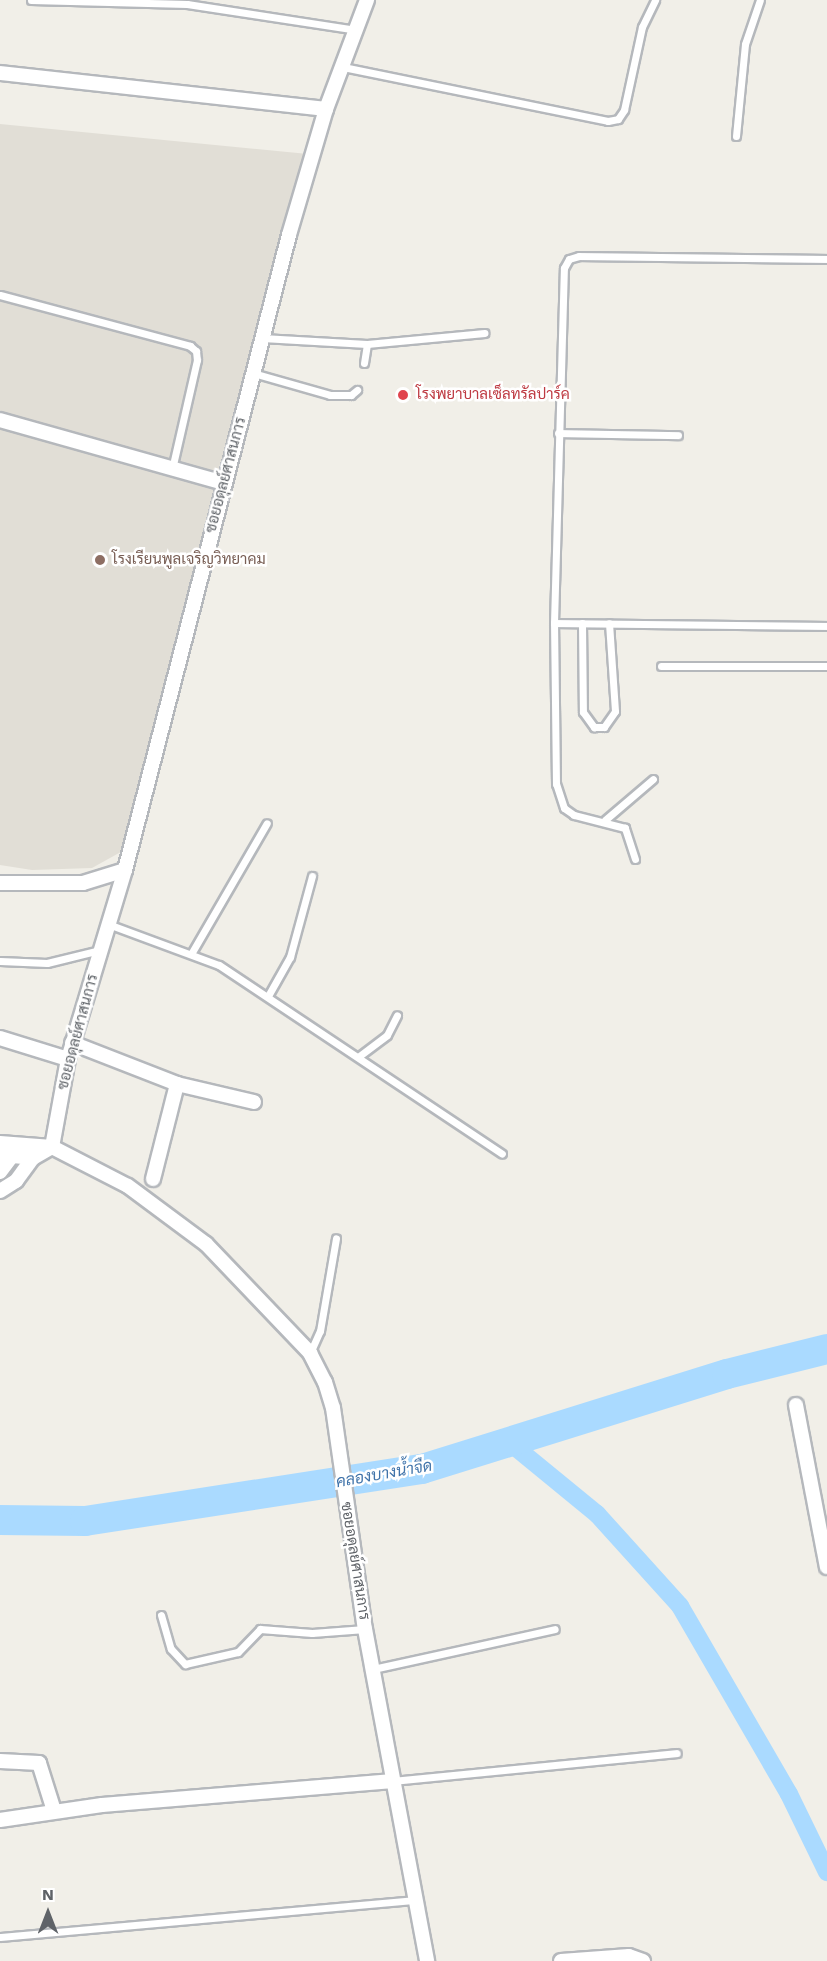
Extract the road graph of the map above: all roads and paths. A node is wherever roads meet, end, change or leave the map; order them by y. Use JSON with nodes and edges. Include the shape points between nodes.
{"nodes":[{"id":1,"x":31,"y":0,"type":"edge"},
{"id":2,"x":366,"y":0,"type":"edge"},
{"id":3,"x":655,"y":0,"type":"edge"},
{"id":4,"x":760,"y":0,"type":"edge"},
{"id":5,"x":357,"y":30,"type":"junction"},
{"id":6,"x":343,"y":67,"type":"junction"},
{"id":7,"x":0,"y":73,"type":"edge"},
{"id":8,"x":326,"y":110,"type":"junction"},
{"id":9,"x":736,"y":136,"type":"dead end"},
{"id":10,"x":827,"y":260,"type":"edge"},
{"id":11,"x":0,"y":295,"type":"edge"},
{"id":12,"x":484,"y":333,"type":"dead end"},
{"id":13,"x":262,"y":338,"type":"junction"},
{"id":14,"x":367,"y":344,"type":"junction"},
{"id":15,"x":364,"y":363,"type":"dead end"},
{"id":16,"x":253,"y":372,"type":"junction"},
{"id":17,"x":357,"y":390,"type":"dead end"},
{"id":18,"x":0,"y":420,"type":"edge"},
{"id":19,"x":558,"y":433,"type":"junction"},
{"id":20,"x":678,"y":435,"type":"dead end"},
{"id":21,"x":172,"y":469,"type":"junction"},
{"id":22,"x":224,"y":483,"type":"junction"},
{"id":23,"x":554,"y":623,"type":"junction"},
{"id":24,"x":582,"y":623,"type":"junction"},
{"id":25,"x":609,"y":623,"type":"junction"},
{"id":26,"x":827,"y":626,"type":"edge"},
{"id":27,"x":661,"y":666,"type":"dead end"},
{"id":28,"x":827,"y":666,"type":"edge"},
{"id":29,"x":653,"y":779,"type":"dead end"},
{"id":30,"x":605,"y":820,"type":"junction"},
{"id":31,"x":267,"y":823,"type":"dead end"},
{"id":32,"x":635,"y":859,"type":"dead end"},
{"id":33,"x":125,"y":870,"type":"junction"},
{"id":34,"x":312,"y":876,"type":"dead end"},
{"id":35,"x":0,"y":883,"type":"edge"},
{"id":36,"x":108,"y":924,"type":"junction"},
{"id":37,"x":100,"y":950,"type":"junction"},
{"id":38,"x":191,"y":954,"type":"junction"},
{"id":39,"x":0,"y":962,"type":"edge"},
{"id":40,"x":267,"y":996,"type":"junction"},
{"id":41,"x":397,"y":1015,"type":"dead end"},
{"id":42,"x":0,"y":1038,"type":"edge"},
{"id":43,"x":72,"y":1043,"type":"junction"},
{"id":44,"x":358,"y":1057,"type":"junction"},
{"id":45,"x":68,"y":1059,"type":"junction"},
{"id":46,"x":177,"y":1084,"type":"junction"},
{"id":47,"x":254,"y":1102,"type":"dead end"},
{"id":48,"x":0,"y":1143,"type":"edge"},
{"id":49,"x":52,"y":1147,"type":"junction"},
{"id":50,"x":502,"y":1154,"type":"dead end"},
{"id":51,"x":6,"y":1155,"type":"edge"},
{"id":52,"x":33,"y":1158,"type":"junction"},
{"id":53,"x":0,"y":1172,"type":"edge"},
{"id":54,"x":153,"y":1179,"type":"dead end"},
{"id":55,"x":0,"y":1191,"type":"edge"},
{"id":56,"x":336,"y":1238,"type":"dead end"},
{"id":57,"x":310,"y":1353,"type":"junction"},
{"id":58,"x":796,"y":1405,"type":"dead end"},
{"id":59,"x":827,"y":1567,"type":"edge"},
{"id":60,"x":161,"y":1615,"type":"dead end"},
{"id":61,"x":366,"y":1629,"type":"junction"},
{"id":62,"x":555,"y":1629,"type":"dead end"},
{"id":63,"x":373,"y":1669,"type":"junction"},
{"id":64,"x":677,"y":1753,"type":"dead end"},
{"id":65,"x":0,"y":1761,"type":"edge"},
{"id":66,"x":393,"y":1781,"type":"junction"},
{"id":67,"x":54,"y":1811,"type":"junction"},
{"id":68,"x":0,"y":1820,"type":"edge"},
{"id":69,"x":416,"y":1900,"type":"junction"},
{"id":70,"x":0,"y":1937,"type":"edge"},
{"id":71,"x":427,"y":1961,"type":"edge"},
{"id":72,"x":561,"y":1961,"type":"edge"},
{"id":73,"x":643,"y":1961,"type":"edge"}],
"edges":[{"from":1,"to":5,"type":"lane","via":[[188,4]]},
{"from":2,"to":5,"type":"street","name":"ซอยอดุลย์ศาสนการ"},
{"from":3,"to":6,"type":"lane","via":[[642,27],[624,110],[618,118],[608,121]]},
{"from":4,"to":9,"type":"lane","via":[[745,44]]},
{"from":5,"to":6,"type":"street","name":"ซอยอดุลย์ศาสนการ"},
{"from":6,"to":8,"type":"street","name":"ซอยอดุลย์ศาสนการ"},
{"from":7,"to":8,"type":"street"},
{"from":8,"to":13,"type":"street","name":"ซอยอดุลย์ศาสนการ"},
{"from":10,"to":19,"type":"lane","via":[[579,256],[570,259],[562,279]]},
{"from":11,"to":21,"type":"lane","via":[[190,346],[196,351]]},
{"from":12,"to":14,"type":"lane"},
{"from":13,"to":14,"type":"lane"},
{"from":13,"to":16,"type":"street","name":"ซอยอดุลย์ศาสนการ"},
{"from":14,"to":15,"type":"lane"},
{"from":16,"to":17,"type":"lane","via":[[330,395],[351,395]]},
{"from":16,"to":22,"type":"street","name":"ซอยอดุลย์ศาสนการ"},
{"from":18,"to":21,"type":"street"},
{"from":19,"to":20,"type":"lane"},
{"from":19,"to":23,"type":"lane"},
{"from":21,"to":22,"type":"street"},
{"from":22,"to":33,"type":"street","name":"ซอยอดุลย์ศาสนการ"},
{"from":23,"to":24,"type":"lane"},
{"from":23,"to":30,"type":"lane","via":[[556,784],[560,800],[574,815]]},
{"from":24,"to":25,"type":"lane"},
{"from":24,"to":25,"type":"lane","via":[[583,712],[594,727],[604,727],[615,711]]},
{"from":25,"to":26,"type":"lane"},
{"from":27,"to":28,"type":"lane"},
{"from":29,"to":30,"type":"lane"},
{"from":30,"to":32,"type":"lane","via":[[625,828]]},
{"from":31,"to":38,"type":"lane"},
{"from":33,"to":35,"type":"street","via":[[83,883]]},
{"from":33,"to":36,"type":"street","name":"ซอยอดุลย์ศาสนการ"},
{"from":34,"to":40,"type":"lane","via":[[290,957]]},
{"from":36,"to":37,"type":"street","name":"ซอยอดุลย์ศาสนการ"},
{"from":36,"to":38,"type":"lane"},
{"from":37,"to":39,"type":"lane","via":[[47,963]]},
{"from":37,"to":43,"type":"street","name":"ซอยอดุลย์ศาสนการ"},
{"from":38,"to":40,"type":"lane","via":[[219,965]]},
{"from":40,"to":44,"type":"lane"},
{"from":41,"to":44,"type":"lane","via":[[387,1035]]},
{"from":42,"to":45,"type":"street"},
{"from":43,"to":45,"type":"street","name":"ซอยอดุลย์ศาสนการ"},
{"from":43,"to":46,"type":"street"},
{"from":44,"to":50,"type":"lane"},
{"from":45,"to":49,"type":"street","name":"ซอยอดุลย์ศาสนการ"},
{"from":46,"to":47,"type":"street"},
{"from":46,"to":54,"type":"street"},
{"from":48,"to":49,"type":"street"},
{"from":49,"to":52,"type":"street"},
{"from":49,"to":57,"type":"street","name":"ซอยอดุลย์ศาสนการ","via":[[128,1186],[206,1244]]},
{"from":51,"to":52,"type":"street"},
{"from":51,"to":53,"type":"street"},
{"from":52,"to":55,"type":"street","via":[[16,1181]]},
{"from":56,"to":57,"type":"lane","via":[[322,1323]]},
{"from":57,"to":61,"type":"street","name":"ซอยอดุลย์ศาสนการ","via":[[333,1408]]},
{"from":58,"to":59,"type":"street"},
{"from":60,"to":61,"type":"lane","via":[[171,1649],[185,1665],[238,1652],[260,1629],[312,1633]]},
{"from":61,"to":63,"type":"street","name":"ซอยอดุลย์ศาสนการ"},
{"from":62,"to":63,"type":"lane"},
{"from":63,"to":66,"type":"street","name":"ซอยอดุลย์ศาสนการ"},
{"from":64,"to":66,"type":"lane"},
{"from":65,"to":67,"type":"street","via":[[39,1763]]},
{"from":66,"to":67,"type":"street"},
{"from":66,"to":69,"type":"street","name":"ซอยอดุลย์ศาสนการ"},
{"from":67,"to":68,"type":"street"},
{"from":69,"to":70,"type":"lane"},
{"from":69,"to":71,"type":"street","name":"ซอยอดุลย์ศาสนการ"},
{"from":72,"to":73,"type":"street","via":[[629,1956]]}]}
